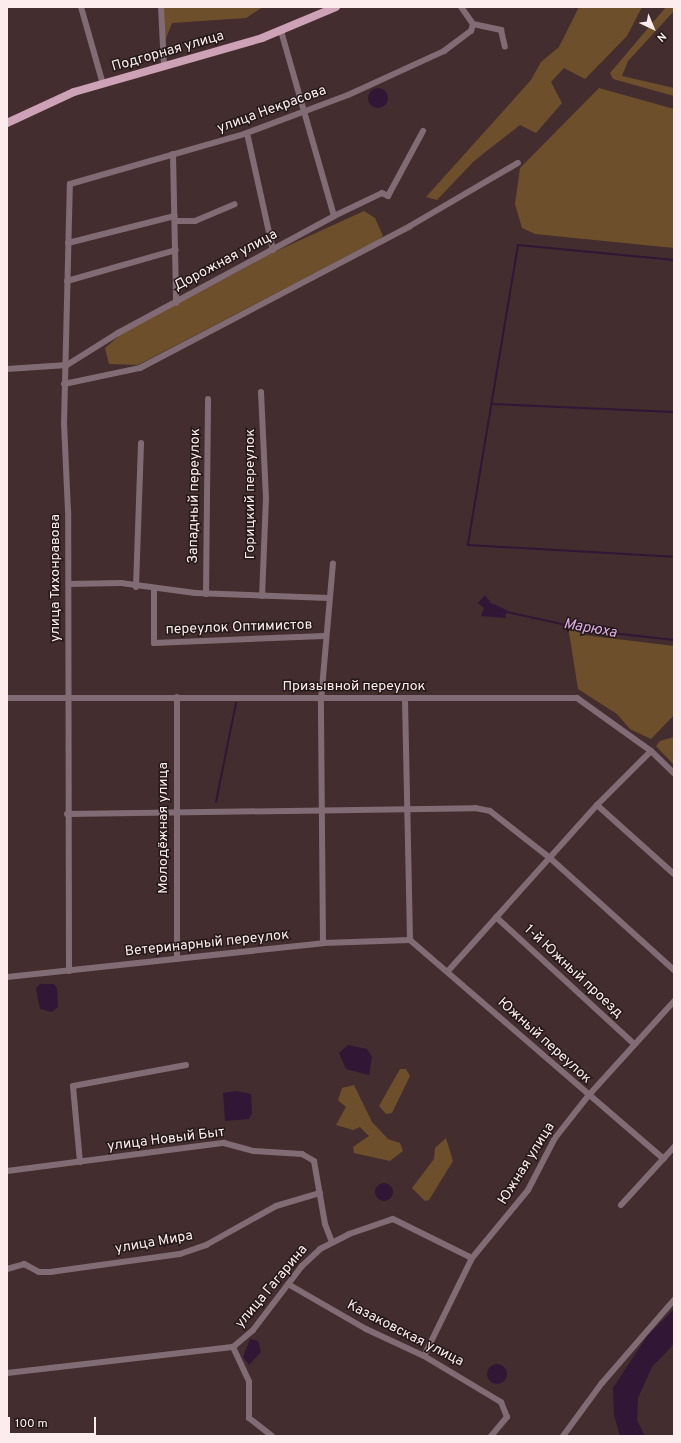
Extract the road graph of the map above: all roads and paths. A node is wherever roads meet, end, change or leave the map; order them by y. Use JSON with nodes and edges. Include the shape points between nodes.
{"nodes":[{"id":1,"x":81,"y":7,"type":"edge"},
{"id":2,"x":161,"y":7,"type":"edge"},
{"id":3,"x":336,"y":7,"type":"edge"},
{"id":4,"x":461,"y":7,"type":"edge"},
{"id":5,"x":473,"y":24,"type":"junction"},
{"id":6,"x":281,"y":31,"type":"junction"},
{"id":7,"x":505,"y":47,"type":"dead end"},
{"id":8,"x":164,"y":67,"type":"junction"},
{"id":9,"x":102,"y":84,"type":"junction"},
{"id":10,"x":306,"y":112,"type":"junction"},
{"id":11,"x":7,"y":123,"type":"edge"},
{"id":12,"x":423,"y":131,"type":"dead end"},
{"id":13,"x":248,"y":133,"type":"junction"},
{"id":14,"x":173,"y":154,"type":"junction"},
{"id":15,"x":518,"y":163,"type":"dead end"},
{"id":16,"x":70,"y":184,"type":"joint"},
{"id":17,"x":235,"y":204,"type":"dead end"},
{"id":18,"x":334,"y":216,"type":"junction"},
{"id":19,"x":175,"y":219,"type":"junction"},
{"id":20,"x":68,"y":243,"type":"junction"},
{"id":21,"x":176,"y":250,"type":"junction"},
{"id":22,"x":273,"y":250,"type":"junction"},
{"id":23,"x":68,"y":281,"type":"junction"},
{"id":24,"x":176,"y":302,"type":"junction"},
{"id":25,"x":67,"y":365,"type":"junction"},
{"id":26,"x":7,"y":369,"type":"edge"},
{"id":27,"x":64,"y":384,"type":"junction"},
{"id":28,"x":262,"y":392,"type":"dead end"},
{"id":29,"x":208,"y":399,"type":"dead end"},
{"id":30,"x":141,"y":443,"type":"dead end"},
{"id":31,"x":333,"y":564,"type":"dead end"},
{"id":32,"x":69,"y":584,"type":"junction"},
{"id":33,"x":136,"y":587,"type":"junction"},
{"id":34,"x":154,"y":590,"type":"junction"},
{"id":35,"x":206,"y":594,"type":"junction"},
{"id":36,"x":262,"y":596,"type":"junction"},
{"id":37,"x":329,"y":598,"type":"junction"},
{"id":38,"x":324,"y":636,"type":"junction"},
{"id":39,"x":69,"y":697,"type":"junction"},
{"id":40,"x":177,"y":697,"type":"junction"},
{"id":41,"x":7,"y":698,"type":"edge"},
{"id":42,"x":321,"y":700,"type":"junction"},
{"id":43,"x":405,"y":700,"type":"junction"},
{"id":44,"x":650,"y":751,"type":"junction"},
{"id":45,"x":674,"y":773,"type":"edge"},
{"id":46,"x":597,"y":804,"type":"junction"},
{"id":47,"x":407,"y":811,"type":"junction"},
{"id":48,"x":322,"y":812,"type":"junction"},
{"id":49,"x":67,"y":814,"type":"junction"},
{"id":50,"x":174,"y":815,"type":"junction"},
{"id":51,"x":550,"y":858,"type":"junction"},
{"id":52,"x":674,"y":874,"type":"edge"},
{"id":53,"x":496,"y":916,"type":"junction"},
{"id":54,"x":410,"y":940,"type":"junction"},
{"id":55,"x":322,"y":943,"type":"junction"},
{"id":56,"x":177,"y":959,"type":"junction"},
{"id":57,"x":674,"y":970,"type":"edge"},
{"id":58,"x":69,"y":971,"type":"junction"},
{"id":59,"x":448,"y":971,"type":"junction"},
{"id":60,"x":7,"y":977,"type":"edge"},
{"id":61,"x":674,"y":1001,"type":"edge"},
{"id":62,"x":634,"y":1044,"type":"junction"},
{"id":63,"x":186,"y":1065,"type":"dead end"},
{"id":64,"x":588,"y":1096,"type":"junction"},
{"id":65,"x":674,"y":1147,"type":"edge"},
{"id":66,"x":666,"y":1157,"type":"junction"},
{"id":67,"x":674,"y":1158,"type":"edge"},
{"id":68,"x":80,"y":1162,"type":"junction"},
{"id":69,"x":7,"y":1171,"type":"edge"},
{"id":70,"x":320,"y":1193,"type":"junction"},
{"id":71,"x":621,"y":1205,"type":"dead end"},
{"id":72,"x":332,"y":1242,"type":"junction"},
{"id":73,"x":472,"y":1258,"type":"junction"},
{"id":74,"x":7,"y":1269,"type":"edge"},
{"id":75,"x":288,"y":1284,"type":"junction"},
{"id":76,"x":674,"y":1300,"type":"edge"},
{"id":77,"x":233,"y":1347,"type":"junction"},
{"id":78,"x":424,"y":1356,"type":"junction"},
{"id":79,"x":7,"y":1373,"type":"edge"},
{"id":80,"x":272,"y":1436,"type":"edge"},
{"id":81,"x":491,"y":1436,"type":"edge"},
{"id":82,"x":562,"y":1436,"type":"edge"}],
"edges":[{"from":1,"to":9,"type":"street"},
{"from":2,"to":8,"type":"street"},
{"from":3,"to":6,"type":"main road","name":"Подгорная улица"},
{"from":4,"to":5,"type":"street"},
{"from":5,"to":7,"type":"street","via":[[501,30]]},
{"from":5,"to":10,"type":"street","name":"улица Некрасова","via":[[471,31],[444,51]]},
{"from":6,"to":8,"type":"main road","name":"Подгорная улица"},
{"from":6,"to":10,"type":"street"},
{"from":8,"to":9,"type":"main road","name":"Подгорная улица"},
{"from":9,"to":11,"type":"main road","name":"Подгорная улица","via":[[53,100]]},
{"from":10,"to":13,"type":"street","name":"улица Некрасова"},
{"from":10,"to":18,"type":"street"},
{"from":12,"to":18,"type":"street","name":"Дорожная улица","via":[[388,196],[382,193]]},
{"from":13,"to":14,"type":"street","name":"улица Некрасова"},
{"from":13,"to":22,"type":"street"},
{"from":14,"to":16,"type":"street","name":"улица Некрасова"},
{"from":14,"to":19,"type":"street"},
{"from":15,"to":27,"type":"street","via":[[410,226],[140,368]]},
{"from":16,"to":20,"type":"street","name":"улица Тихонравова"},
{"from":17,"to":19,"type":"street","via":[[195,221]]},
{"from":18,"to":22,"type":"street","name":"Дорожная улица"},
{"from":19,"to":20,"type":"street"},
{"from":19,"to":21,"type":"street"},
{"from":20,"to":23,"type":"street","name":"улица Тихонравова"},
{"from":21,"to":23,"type":"street"},
{"from":21,"to":24,"type":"street"},
{"from":22,"to":24,"type":"street","name":"Дорожная улица"},
{"from":23,"to":25,"type":"street","name":"улица Тихонравова"},
{"from":24,"to":25,"type":"street","name":"Дорожная улица"},
{"from":25,"to":26,"type":"street","name":"Дорожная улица"},
{"from":25,"to":27,"type":"street","name":"улица Тихонравова"},
{"from":27,"to":32,"type":"street","name":"улица Тихонравова"},
{"from":28,"to":36,"type":"street","name":"Горицкий переулок","via":[[266,498]]},
{"from":29,"to":35,"type":"street","name":"Западный переулок"},
{"from":30,"to":33,"type":"street"},
{"from":31,"to":37,"type":"street"},
{"from":32,"to":33,"type":"street","via":[[121,583]]},
{"from":32,"to":39,"type":"street","name":"улица Тихонравова"},
{"from":33,"to":34,"type":"street"},
{"from":34,"to":35,"type":"street"},
{"from":34,"to":38,"type":"street","name":"переулок Оптимистов","via":[[154,643]]},
{"from":35,"to":36,"type":"street"},
{"from":36,"to":37,"type":"street"},
{"from":37,"to":38,"type":"street"},
{"from":38,"to":42,"type":"street"},
{"from":39,"to":40,"type":"street","name":"Призывной переулок"},
{"from":39,"to":41,"type":"street","name":"Призывной переулок"},
{"from":39,"to":49,"type":"street","name":"улица Тихонравова"},
{"from":40,"to":42,"type":"street","name":"Призывной переулок"},
{"from":40,"to":50,"type":"street","name":"Молодёжная улица"},
{"from":42,"to":43,"type":"street","name":"Призывной переулок"},
{"from":42,"to":48,"type":"street"},
{"from":43,"to":44,"type":"street","name":"Призывной переулок","via":[[576,698]]},
{"from":43,"to":47,"type":"street"},
{"from":44,"to":45,"type":"street","name":"Призывной переулок"},
{"from":44,"to":46,"type":"street"},
{"from":46,"to":51,"type":"street"},
{"from":46,"to":52,"type":"street"},
{"from":47,"to":48,"type":"street"},
{"from":47,"to":51,"type":"street","via":[[475,808],[501,818]]},
{"from":47,"to":54,"type":"street"},
{"from":48,"to":50,"type":"street"},
{"from":48,"to":55,"type":"street"},
{"from":49,"to":50,"type":"street"},
{"from":49,"to":58,"type":"street","name":"улица Тихонравова"},
{"from":50,"to":56,"type":"street","name":"Молодёжная улица"},
{"from":51,"to":53,"type":"street"},
{"from":51,"to":57,"type":"street"},
{"from":53,"to":59,"type":"street"},
{"from":53,"to":62,"type":"street","name":"1-й Южный проезд"},
{"from":54,"to":55,"type":"street","name":"Ветеринарный переулок"},
{"from":54,"to":59,"type":"street","name":"Южный переулок"},
{"from":55,"to":56,"type":"street","name":"Ветеринарный переулок"},
{"from":56,"to":58,"type":"street","name":"Ветеринарный переулок"},
{"from":58,"to":60,"type":"street","name":"Ветеринарный переулок"},
{"from":59,"to":64,"type":"street","name":"Южный переулок"},
{"from":61,"to":62,"type":"street","name":"Южная улица"},
{"from":62,"to":64,"type":"street","name":"Южная улица"},
{"from":63,"to":68,"type":"street","via":[[73,1086]]},
{"from":64,"to":66,"type":"street","name":"Южный переулок"},
{"from":64,"to":73,"type":"street","name":"Южная улица","via":[[555,1138],[528,1190]]},
{"from":65,"to":66,"type":"street"},
{"from":66,"to":67,"type":"street","name":"Южный переулок"},
{"from":66,"to":71,"type":"street"},
{"from":68,"to":69,"type":"street","name":"улица Новый Быт"},
{"from":68,"to":70,"type":"street","name":"улица Новый Быт","via":[[224,1143],[309,1157],[314,1161]]},
{"from":70,"to":72,"type":"street","name":"улица Новый Быт"},
{"from":70,"to":74,"type":"street","name":"улица Мира","via":[[276,1206],[206,1246],[180,1254],[50,1272],[39,1272],[24,1264]]},
{"from":72,"to":73,"type":"street","name":"улица Гагарина","via":[[393,1219]]},
{"from":72,"to":75,"type":"street","name":"улица Гагарина","via":[[320,1249]]},
{"from":73,"to":78,"type":"street","name":"Южная улица"},
{"from":75,"to":77,"type":"street","name":"улица Гагарина","via":[[253,1330]]},
{"from":75,"to":78,"type":"street","name":"Казаковская улица","via":[[366,1329]]},
{"from":76,"to":82,"type":"street","via":[[602,1383]]},
{"from":77,"to":79,"type":"street","name":"улица Гагарина"},
{"from":77,"to":80,"type":"street","via":[[249,1382],[249,1418]]},
{"from":78,"to":81,"type":"street","name":"Казаковская улица","via":[[486,1391],[507,1410],[503,1424]]}]}
